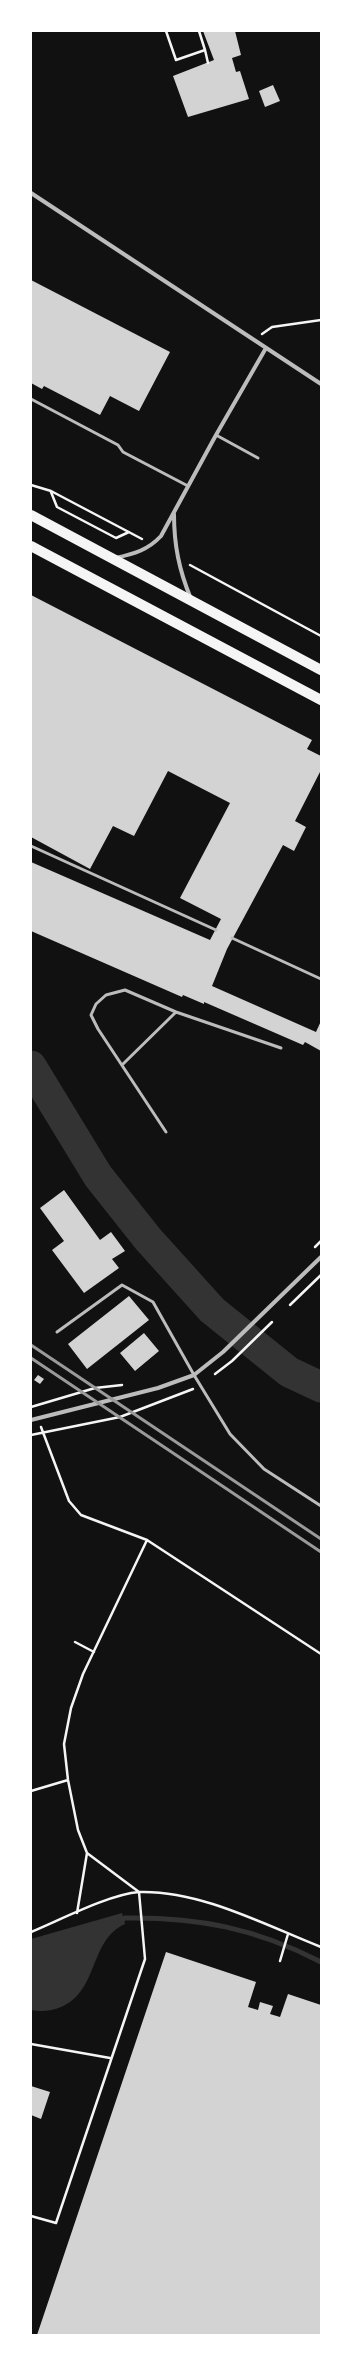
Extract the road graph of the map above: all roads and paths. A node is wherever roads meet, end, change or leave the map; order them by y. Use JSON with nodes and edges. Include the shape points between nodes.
{"nodes":[{"id":1,"x":166,"y":31,"type":"edge"},
{"id":2,"x":198,"y":31,"type":"edge"},
{"id":3,"x":205,"y":50,"type":"junction"},
{"id":4,"x":208,"y":62,"type":"dead end"},
{"id":5,"x":31,"y":193,"type":"edge"},
{"id":6,"x":321,"y":320,"type":"edge"},
{"id":7,"x":254,"y":340,"type":"junction"},
{"id":8,"x":266,"y":348,"type":"junction"},
{"id":9,"x":321,"y":384,"type":"edge"},
{"id":10,"x":31,"y":399,"type":"edge"},
{"id":11,"x":216,"y":435,"type":"junction"},
{"id":12,"x":258,"y":458,"type":"dead end"},
{"id":13,"x":31,"y":485,"type":"edge"},
{"id":14,"x":188,"y":486,"type":"junction"},
{"id":15,"x":51,"y":491,"type":"junction"},
{"id":16,"x":174,"y":514,"type":"junction"},
{"id":17,"x":31,"y":515,"type":"edge"},
{"id":18,"x":129,"y":532,"type":"junction"},
{"id":19,"x":152,"y":545,"type":"junction"},
{"id":20,"x":31,"y":546,"type":"edge"},
{"id":21,"x":177,"y":558,"type":"junction"},
{"id":22,"x":112,"y":559,"type":"junction"},
{"id":23,"x":192,"y":603,"type":"junction"},
{"id":24,"x":321,"y":636,"type":"edge"},
{"id":25,"x":321,"y":670,"type":"edge"},
{"id":26,"x":321,"y":700,"type":"edge"},
{"id":27,"x":31,"y":846,"type":"edge"},
{"id":28,"x":216,"y":930,"type":"dead end"},
{"id":29,"x":232,"y":938,"type":"dead end"},
{"id":30,"x":321,"y":979,"type":"edge"},
{"id":31,"x":176,"y":1012,"type":"junction"},
{"id":32,"x":281,"y":1048,"type":"dead end"},
{"id":33,"x":122,"y":1065,"type":"junction"},
{"id":34,"x":166,"y":1132,"type":"dead end"},
{"id":35,"x":321,"y":1257,"type":"edge"},
{"id":36,"x":321,"y":1275,"type":"edge"},
{"id":37,"x":289,"y":1306,"type":"dead end"},
{"id":38,"x":273,"y":1321,"type":"dead end"},
{"id":39,"x":57,"y":1332,"type":"dead end"},
{"id":40,"x":194,"y":1375,"type":"junction"},
{"id":41,"x":123,"y":1384,"type":"dead end"},
{"id":42,"x":200,"y":1385,"type":"junction"},
{"id":43,"x":31,"y":1406,"type":"edge"},
{"id":44,"x":37,"y":1419,"type":"junction"},
{"id":45,"x":31,"y":1420,"type":"edge"},
{"id":46,"x":44,"y":1432,"type":"junction"},
{"id":47,"x":31,"y":1434,"type":"edge"},
{"id":48,"x":321,"y":1506,"type":"edge"},
{"id":49,"x":147,"y":1540,"type":"junction"},
{"id":50,"x":75,"y":1642,"type":"dead end"},
{"id":51,"x":94,"y":1652,"type":"junction"},
{"id":52,"x":321,"y":1654,"type":"edge"},
{"id":53,"x":68,"y":1780,"type":"junction"},
{"id":54,"x":31,"y":1791,"type":"edge"},
{"id":55,"x":87,"y":1853,"type":"junction"},
{"id":56,"x":139,"y":1892,"type":"junction"},
{"id":57,"x":78,"y":1913,"type":"junction"},
{"id":58,"x":31,"y":1932,"type":"edge"},
{"id":59,"x":288,"y":1934,"type":"junction"},
{"id":60,"x":321,"y":1947,"type":"edge"},
{"id":61,"x":280,"y":1961,"type":"dead end"},
{"id":62,"x":31,"y":2044,"type":"edge"},
{"id":63,"x":110,"y":2058,"type":"junction"},
{"id":64,"x":31,"y":2216,"type":"edge"}],
"edges":[{"from":1,"to":3,"type":"path","via":[[176,60]]},
{"from":2,"to":3,"type":"path"},
{"from":3,"to":4,"type":"path"},
{"from":5,"to":7,"type":"street"},
{"from":6,"to":7,"type":"path","via":[[272,328]]},
{"from":7,"to":8,"type":"street"},
{"from":8,"to":9,"type":"street"},
{"from":8,"to":11,"type":"street"},
{"from":10,"to":14,"type":"lane","via":[[118,444],[123,452]]},
{"from":11,"to":12,"type":"lane"},
{"from":11,"to":14,"type":"street"},
{"from":13,"to":15,"type":"path"},
{"from":14,"to":16,"type":"street"},
{"from":15,"to":18,"type":"path"},
{"from":15,"to":18,"type":"path","via":[[57,506],[74,516],[116,538]]},
{"from":16,"to":19,"type":"street","via":[[161,536]]},
{"from":16,"to":21,"type":"street"},
{"from":17,"to":22,"type":"main road"},
{"from":18,"to":19,"type":"path"},
{"from":19,"to":22,"type":"street","via":[[136,554]]},
{"from":20,"to":26,"type":"main road"},
{"from":21,"to":23,"type":"street","via":[[180,574]]},
{"from":21,"to":24,"type":"path"},
{"from":22,"to":23,"type":"main road"},
{"from":23,"to":25,"type":"main road"},
{"from":27,"to":28,"type":"lane"},
{"from":29,"to":30,"type":"lane"},
{"from":31,"to":32,"type":"lane"},
{"from":31,"to":33,"type":"lane"},
{"from":31,"to":33,"type":"lane","via":[[125,990],[106,995],[96,1004],[91,1015]]},
{"from":33,"to":34,"type":"lane"},
{"from":35,"to":40,"type":"street","via":[[223,1352]]},
{"from":36,"to":37,"type":"path"},
{"from":38,"to":42,"type":"path","via":[[232,1361]]},
{"from":39,"to":40,"type":"lane","via":[[122,1285],[153,1302]]},
{"from":40,"to":42,"type":"lane"},
{"from":40,"to":44,"type":"street","via":[[158,1388]]},
{"from":41,"to":43,"type":"path","via":[[95,1388]]},
{"from":42,"to":46,"type":"path","via":[[183,1394],[120,1417]]},
{"from":42,"to":48,"type":"lane","via":[[230,1434],[264,1469]]},
{"from":44,"to":45,"type":"street"},
{"from":44,"to":46,"type":"path"},
{"from":46,"to":47,"type":"path"},
{"from":46,"to":49,"type":"path","via":[[69,1500],[81,1515]]},
{"from":49,"to":51,"type":"path"},
{"from":49,"to":52,"type":"path"},
{"from":50,"to":51,"type":"path"},
{"from":51,"to":53,"type":"path","via":[[71,1708],[64,1744]]},
{"from":53,"to":54,"type":"path"},
{"from":53,"to":55,"type":"path","via":[[78,1830]]},
{"from":55,"to":56,"type":"path"},
{"from":55,"to":57,"type":"path"},
{"from":56,"to":57,"type":"path","via":[[112,1898]]},
{"from":56,"to":59,"type":"path","via":[[199,1899]]},
{"from":56,"to":63,"type":"path","via":[[145,1959]]},
{"from":57,"to":58,"type":"path"},
{"from":59,"to":60,"type":"path"},
{"from":59,"to":61,"type":"path"},
{"from":62,"to":63,"type":"path"},
{"from":63,"to":64,"type":"path","via":[[56,2223]]}]}
